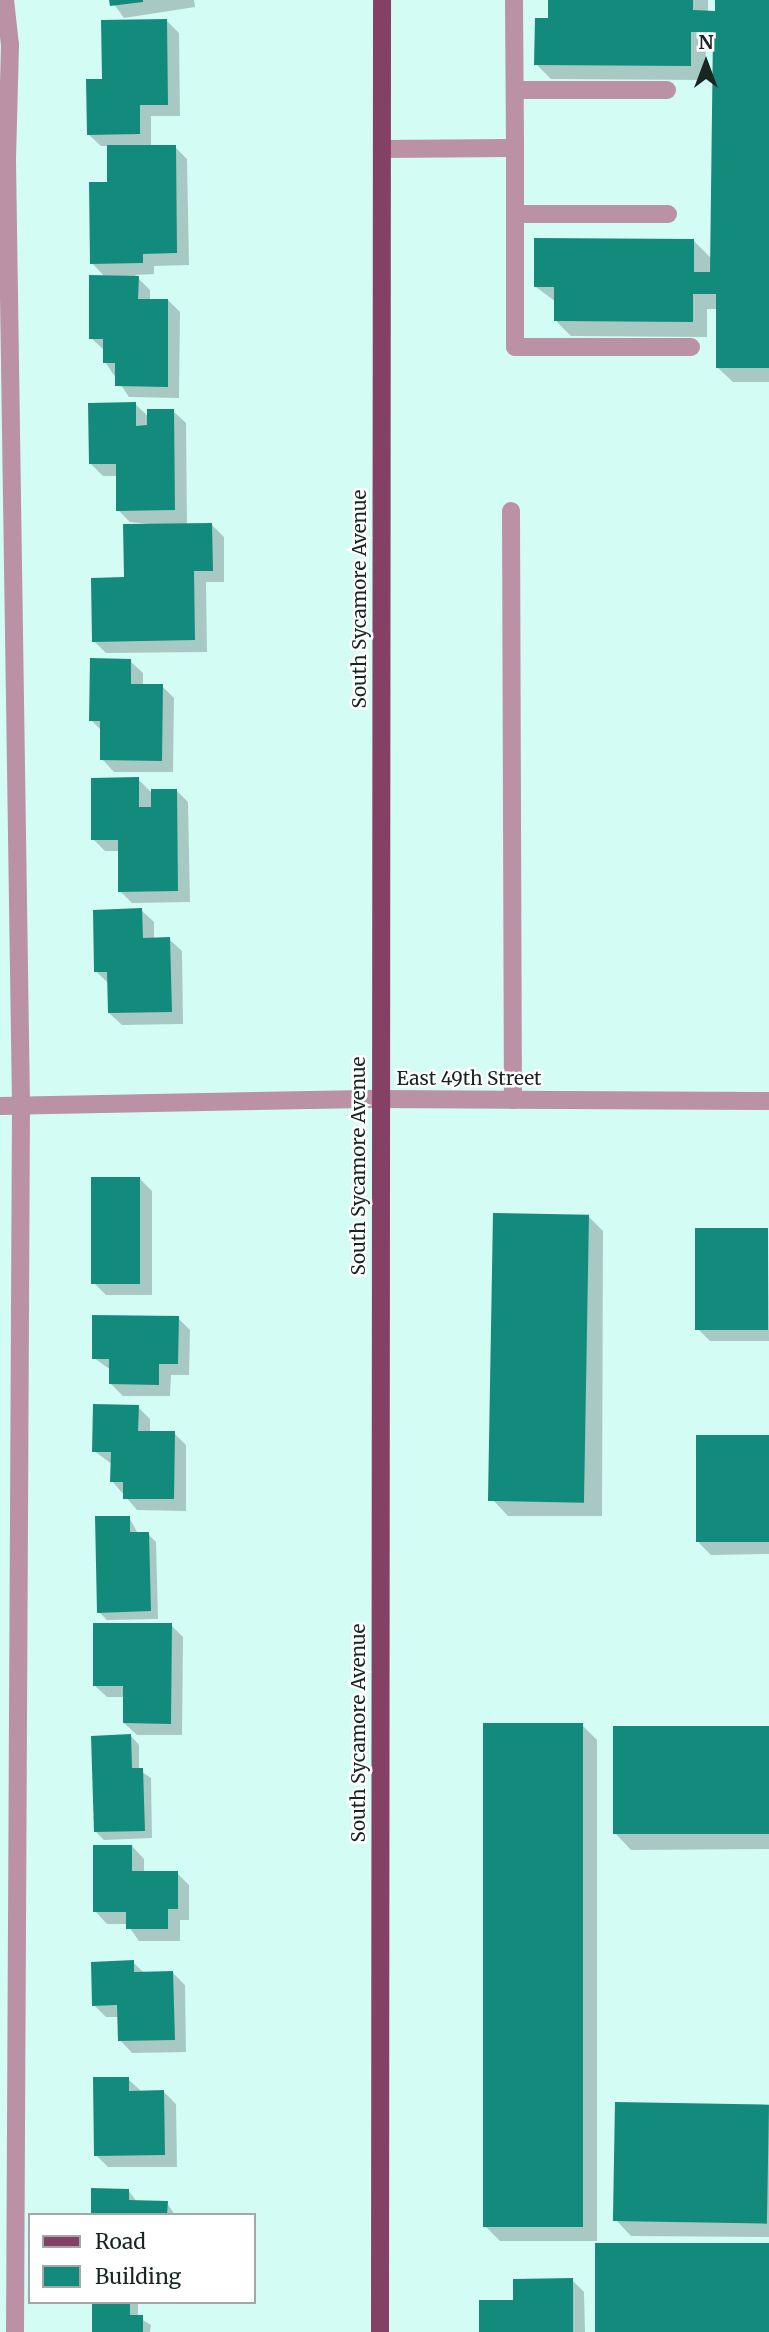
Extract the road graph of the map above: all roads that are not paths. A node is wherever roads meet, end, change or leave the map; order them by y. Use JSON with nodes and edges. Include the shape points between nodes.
{"nodes":[{"id":1,"x":5,"y":0,"type":"edge"},
{"id":2,"x":382,"y":0,"type":"edge"},
{"id":3,"x":514,"y":0,"type":"edge"},
{"id":4,"x":514,"y":90,"type":"junction"},
{"id":5,"x":667,"y":90,"type":"dead end"},
{"id":6,"x":515,"y":148,"type":"junction"},
{"id":7,"x":382,"y":149,"type":"junction"},
{"id":8,"x":668,"y":214,"type":"dead end"},
{"id":9,"x":515,"y":215,"type":"junction"},
{"id":10,"x":691,"y":347,"type":"dead end"},
{"id":11,"x":511,"y":511,"type":"dead end"},
{"id":12,"x":380,"y":1099,"type":"junction"},
{"id":13,"x":513,"y":1100,"type":"junction"},
{"id":14,"x":769,"y":1101,"type":"edge"},
{"id":15,"x":0,"y":1106,"type":"edge"},
{"id":16,"x":21,"y":1106,"type":"junction"},
{"id":17,"x":15,"y":2332,"type":"edge"},
{"id":18,"x":380,"y":2332,"type":"edge"}],
"edges":[{"from":1,"to":16,"type":"street","via":[[10,45],[7,161]]},
{"from":2,"to":7,"type":"main road","name":"South Sycamore Avenue"},
{"from":3,"to":4,"type":"street"},
{"from":4,"to":5,"type":"street"},
{"from":4,"to":6,"type":"street"},
{"from":6,"to":7,"type":"street"},
{"from":6,"to":9,"type":"street"},
{"from":7,"to":12,"type":"main road","name":"South Sycamore Avenue"},
{"from":8,"to":9,"type":"street"},
{"from":9,"to":10,"type":"street","via":[[515,347]]},
{"from":11,"to":13,"type":"street"},
{"from":12,"to":13,"type":"street","name":"East 49th Street"},
{"from":12,"to":16,"type":"street","name":"East 49th Street"},
{"from":12,"to":18,"type":"main road","name":"South Sycamore Avenue"},
{"from":13,"to":14,"type":"street","name":"East 49th Street"},
{"from":15,"to":16,"type":"street","name":"East 49th Street"},
{"from":16,"to":17,"type":"street"}]}
